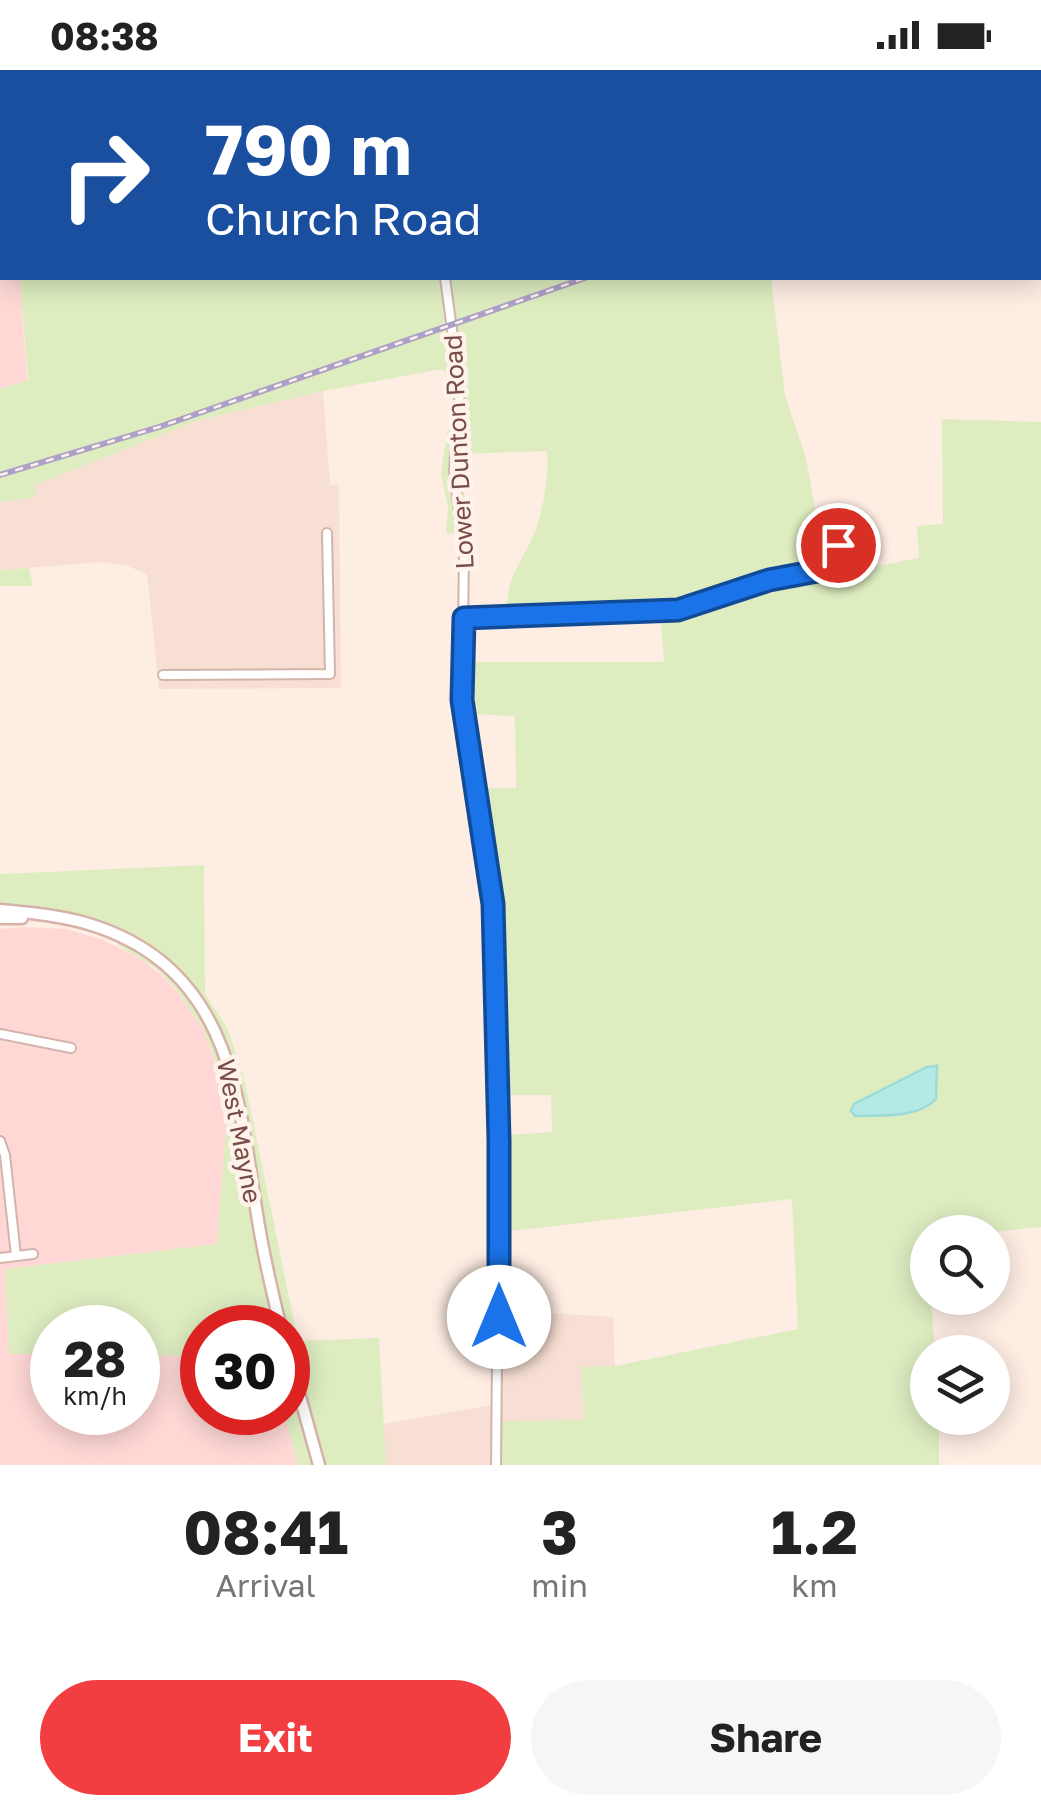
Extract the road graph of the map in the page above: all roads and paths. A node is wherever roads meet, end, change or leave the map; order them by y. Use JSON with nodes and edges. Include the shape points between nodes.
{"nodes":[{"id":1,"x":446,"y":280,"type":"edge"},
{"id":2,"x":328,"y":534,"type":"dead end"},
{"id":3,"x":840,"y":538,"type":"dead end"},
{"id":4,"x":464,"y":618,"type":"junction"},
{"id":5,"x":162,"y":675,"type":"dead end"},
{"id":6,"x":0,"y":910,"type":"edge"},
{"id":7,"x":43,"y":916,"type":"junction"},
{"id":8,"x":0,"y":918,"type":"edge"},
{"id":9,"x":0,"y":1034,"type":"edge"},
{"id":10,"x":71,"y":1048,"type":"dead end"},
{"id":11,"x":0,"y":1141,"type":"edge"},
{"id":12,"x":33,"y":1254,"type":"dead end"},
{"id":13,"x":16,"y":1256,"type":"junction"},
{"id":14,"x":0,"y":1258,"type":"edge"},
{"id":15,"x":276,"y":1305,"type":"edge"},
{"id":16,"x":310,"y":1431,"type":"edge"},
{"id":17,"x":320,"y":1465,"type":"edge"},
{"id":18,"x":496,"y":1465,"type":"edge"}],
"edges":[{"from":1,"to":4,"type":"street","name":"Lower Dunton Road","via":[[459,372],[454,470]]},
{"from":2,"to":5,"type":"street","via":[[330,674]]},
{"from":3,"to":4,"type":"street","via":[[828,569],[678,610]]},
{"from":4,"to":18,"type":"street","name":"Lower Dunton Road","via":[[462,700],[493,904]]},
{"from":6,"to":7,"type":"main road","name":"West Mayne"},
{"from":7,"to":8,"type":"main road","name":"West Mayne"},
{"from":7,"to":15,"type":"main road","name":"West Mayne","via":[[96,926],[135,944],[179,977],[208,1015],[236,1086]]},
{"from":9,"to":10,"type":"street"},
{"from":11,"to":13,"type":"street"},
{"from":12,"to":13,"type":"street"},
{"from":13,"to":14,"type":"street"},
{"from":16,"to":17,"type":"main road"}]}
